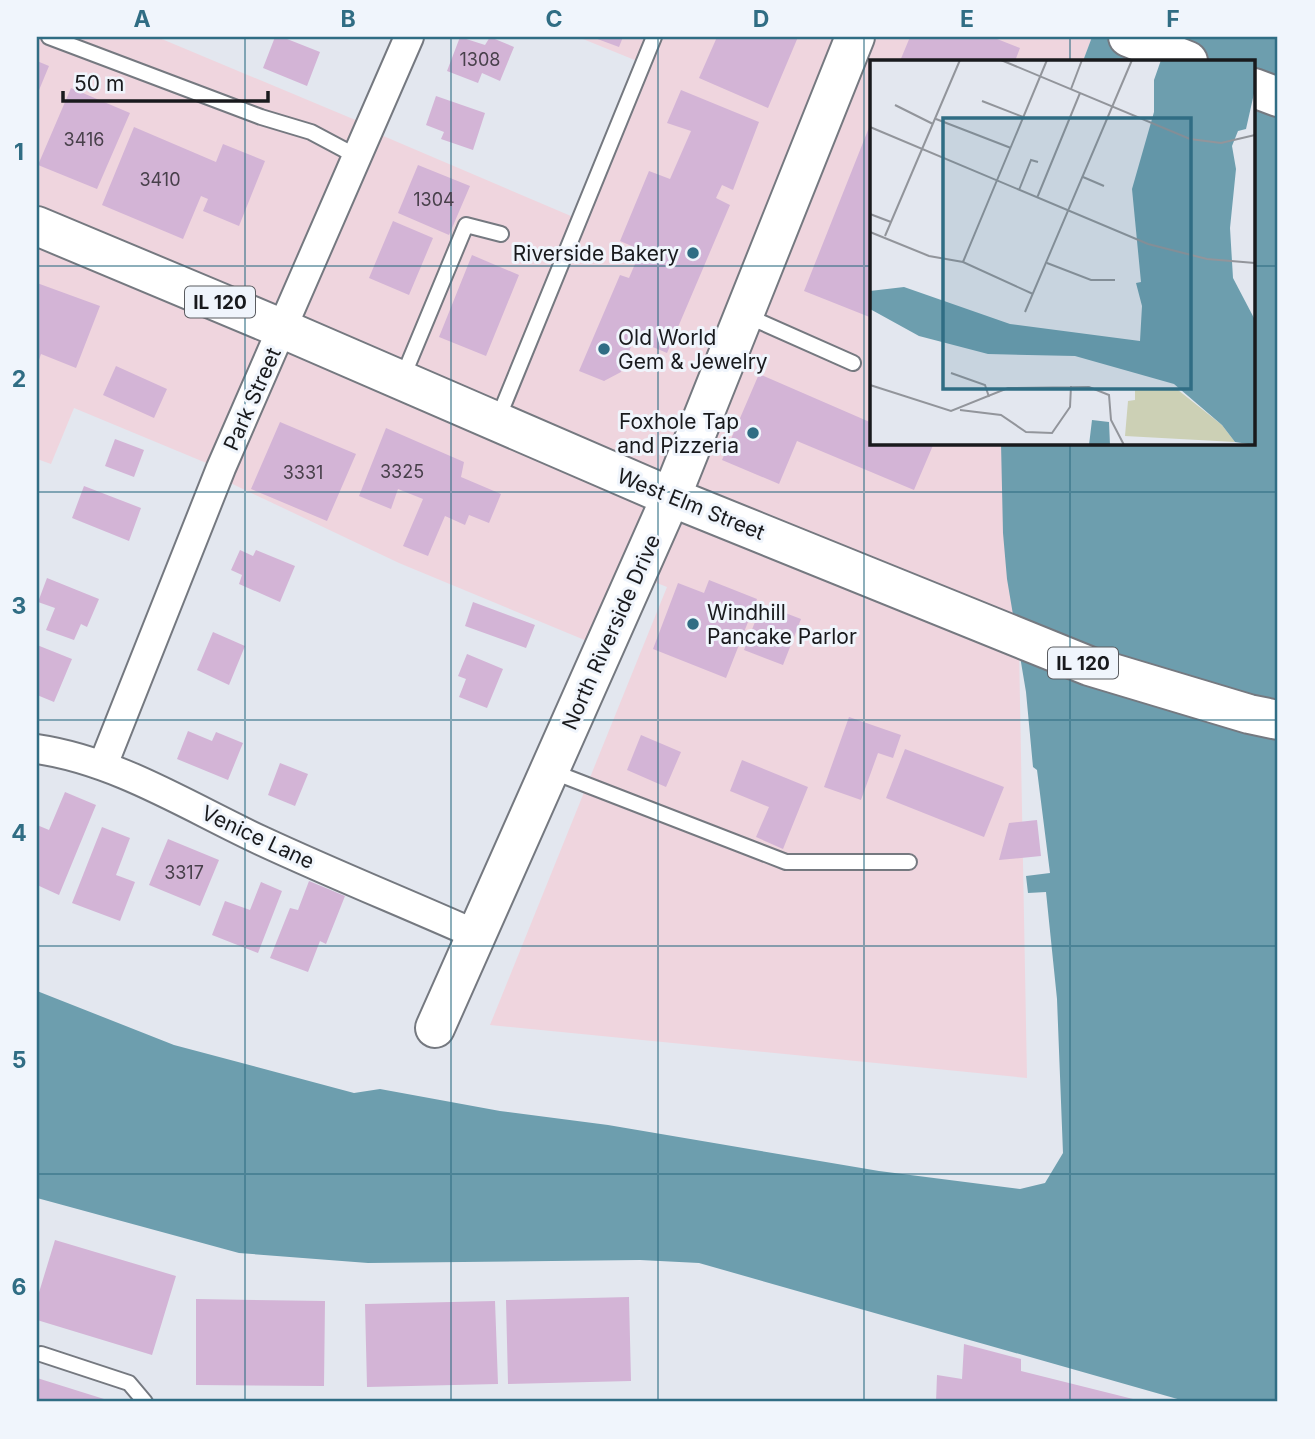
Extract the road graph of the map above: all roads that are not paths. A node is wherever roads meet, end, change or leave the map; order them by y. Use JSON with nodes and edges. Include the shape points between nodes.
{"nodes":[{"id":1,"x":49,"y":37,"type":"edge"},
{"id":2,"x":409,"y":37,"type":"edge"},
{"id":3,"x":654,"y":37,"type":"edge"},
{"id":4,"x":855,"y":37,"type":"edge"},
{"id":5,"x":1128,"y":37,"type":"edge"},
{"id":6,"x":1186,"y":60,"type":"edge"},
{"id":7,"x":1256,"y":89,"type":"edge"},
{"id":8,"x":1278,"y":97,"type":"edge"},
{"id":9,"x":358,"y":156,"type":"junction"},
{"id":10,"x":37,"y":226,"type":"edge"},
{"id":11,"x":501,"y":234,"type":"dead end"},
{"id":12,"x":744,"y":314,"type":"junction"},
{"id":13,"x":284,"y":329,"type":"junction"},
{"id":14,"x":853,"y":363,"type":"dead end"},
{"id":15,"x":402,"y":380,"type":"junction"},
{"id":16,"x":497,"y":422,"type":"junction"},
{"id":17,"x":671,"y":497,"type":"junction"},
{"id":18,"x":1278,"y":720,"type":"edge"},
{"id":19,"x":37,"y":750,"type":"edge"},
{"id":20,"x":103,"y":765,"type":"junction"},
{"id":21,"x":550,"y":770,"type":"junction"},
{"id":22,"x":909,"y":862,"type":"dead end"},
{"id":23,"x":477,"y":934,"type":"junction"},
{"id":24,"x":435,"y":1028,"type":"dead end"},
{"id":25,"x":41,"y":1353,"type":"dead end"},
{"id":26,"x":145,"y":1402,"type":"edge"}],
"edges":[{"from":1,"to":9,"type":"lane","via":[[311,132]]},
{"from":2,"to":9,"type":"street","name":"Park Street"},
{"from":3,"to":16,"type":"lane"},
{"from":4,"to":12,"type":"main road","name":"North Riverside Drive"},
{"from":5,"to":6,"type":"main road"},
{"from":7,"to":8,"type":"main road"},
{"from":9,"to":13,"type":"street","name":"Park Street"},
{"from":10,"to":13,"type":"main road","name":"West Elm Street","number":"IL 120"},
{"from":11,"to":15,"type":"lane","via":[[466,225]]},
{"from":12,"to":14,"type":"lane"},
{"from":12,"to":17,"type":"main road","name":"North Riverside Drive"},
{"from":13,"to":15,"type":"main road","name":"West Elm Street","number":"IL 120"},
{"from":13,"to":20,"type":"street","name":"Park Street","via":[[221,468]]},
{"from":15,"to":16,"type":"main road","name":"West Elm Street","number":"IL 120"},
{"from":16,"to":17,"type":"main road","name":"West Elm Street","number":"IL 120"},
{"from":17,"to":18,"type":"main road","name":"West Elm Street","number":"IL 120","via":[[1089,666]]},
{"from":17,"to":21,"type":"main road","name":"North Riverside Drive"},
{"from":19,"to":20,"type":"street","name":"Venice Lane"},
{"from":20,"to":23,"type":"street","name":"Venice Lane","via":[[261,841]]},
{"from":21,"to":22,"type":"lane","via":[[786,862]]},
{"from":21,"to":23,"type":"main road","name":"North Riverside Drive"},
{"from":23,"to":24,"type":"main road","name":"North Riverside Drive"},
{"from":25,"to":26,"type":"lane","via":[[129,1383]]}]}
